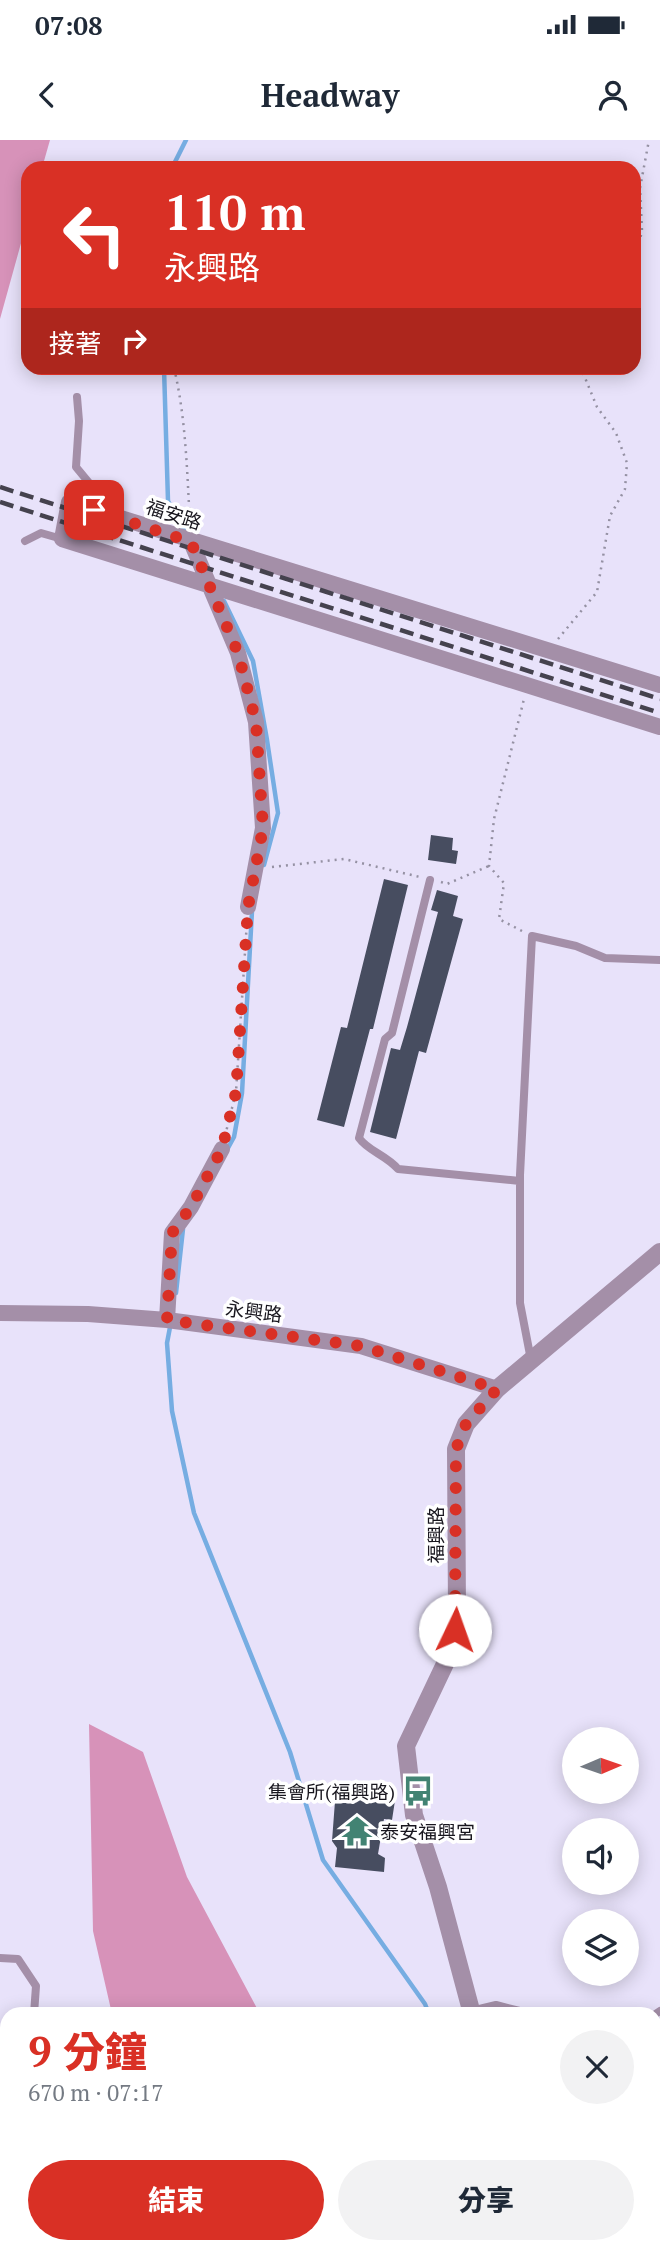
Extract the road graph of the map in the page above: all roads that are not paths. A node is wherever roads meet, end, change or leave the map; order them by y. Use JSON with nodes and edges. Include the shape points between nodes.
{"nodes":[{"id":1,"x":76,"y":397,"type":"dead end"},
{"id":2,"x":118,"y":518,"type":"junction"},
{"id":3,"x":62,"y":539,"type":"junction"},
{"id":4,"x":25,"y":541,"type":"dead end"},
{"id":5,"x":191,"y":542,"type":"junction"},
{"id":6,"x":207,"y":584,"type":"junction"},
{"id":7,"x":660,"y":685,"type":"edge"},
{"id":8,"x":660,"y":727,"type":"edge"},
{"id":9,"x":430,"y":880,"type":"road end"},
{"id":10,"x":248,"y":907,"type":"road end"},
{"id":11,"x":660,"y":960,"type":"edge"},
{"id":12,"x":222,"y":1149,"type":"road end"},
{"id":13,"x":520,"y":1181,"type":"junction"},
{"id":14,"x":660,"y":1252,"type":"edge"},
{"id":15,"x":0,"y":1313,"type":"edge"},
{"id":16,"x":167,"y":1320,"type":"junction"},
{"id":17,"x":531,"y":1360,"type":"junction"},
{"id":18,"x":497,"y":1389,"type":"junction"},
{"id":19,"x":0,"y":1958,"type":"edge"},
{"id":20,"x":34,"y":2007,"type":"edge"},
{"id":21,"x":469,"y":2007,"type":"edge"}],
"edges":[{"from":1,"to":2,"type":"lane","via":[[76,467]]},
{"from":2,"to":3,"type":"street","name":"福安路","via":[[69,502]]},
{"from":2,"to":5,"type":"street","name":"福安路"},
{"from":3,"to":4,"type":"lane","via":[[41,533]]},
{"from":3,"to":6,"type":"street"},
{"from":5,"to":6,"type":"street"},
{"from":5,"to":7,"type":"street","name":"福安路"},
{"from":6,"to":8,"type":"street"},
{"from":6,"to":10,"type":"street","via":[[238,653],[256,722],[263,828]]},
{"from":9,"to":13,"type":"lane","via":[[392,1033],[385,1039],[359,1138],[398,1170]]},
{"from":11,"to":13,"type":"lane","via":[[605,958],[532,936]]},
{"from":12,"to":16,"type":"street","via":[[172,1233]]},
{"from":13,"to":17,"type":"lane","via":[[520,1303]]},
{"from":14,"to":17,"type":"street","name":"福興路"},
{"from":15,"to":16,"type":"street","name":"永興路"},
{"from":16,"to":18,"type":"street","name":"永興路","via":[[361,1346]]},
{"from":17,"to":18,"type":"street","name":"福興路"},
{"from":18,"to":21,"type":"street","name":"福興路","via":[[466,1424],[456,1449],[453,1647],[406,1746],[414,1815]]},
{"from":19,"to":20,"type":"lane","via":[[18,1959],[36,1986]]}]}
